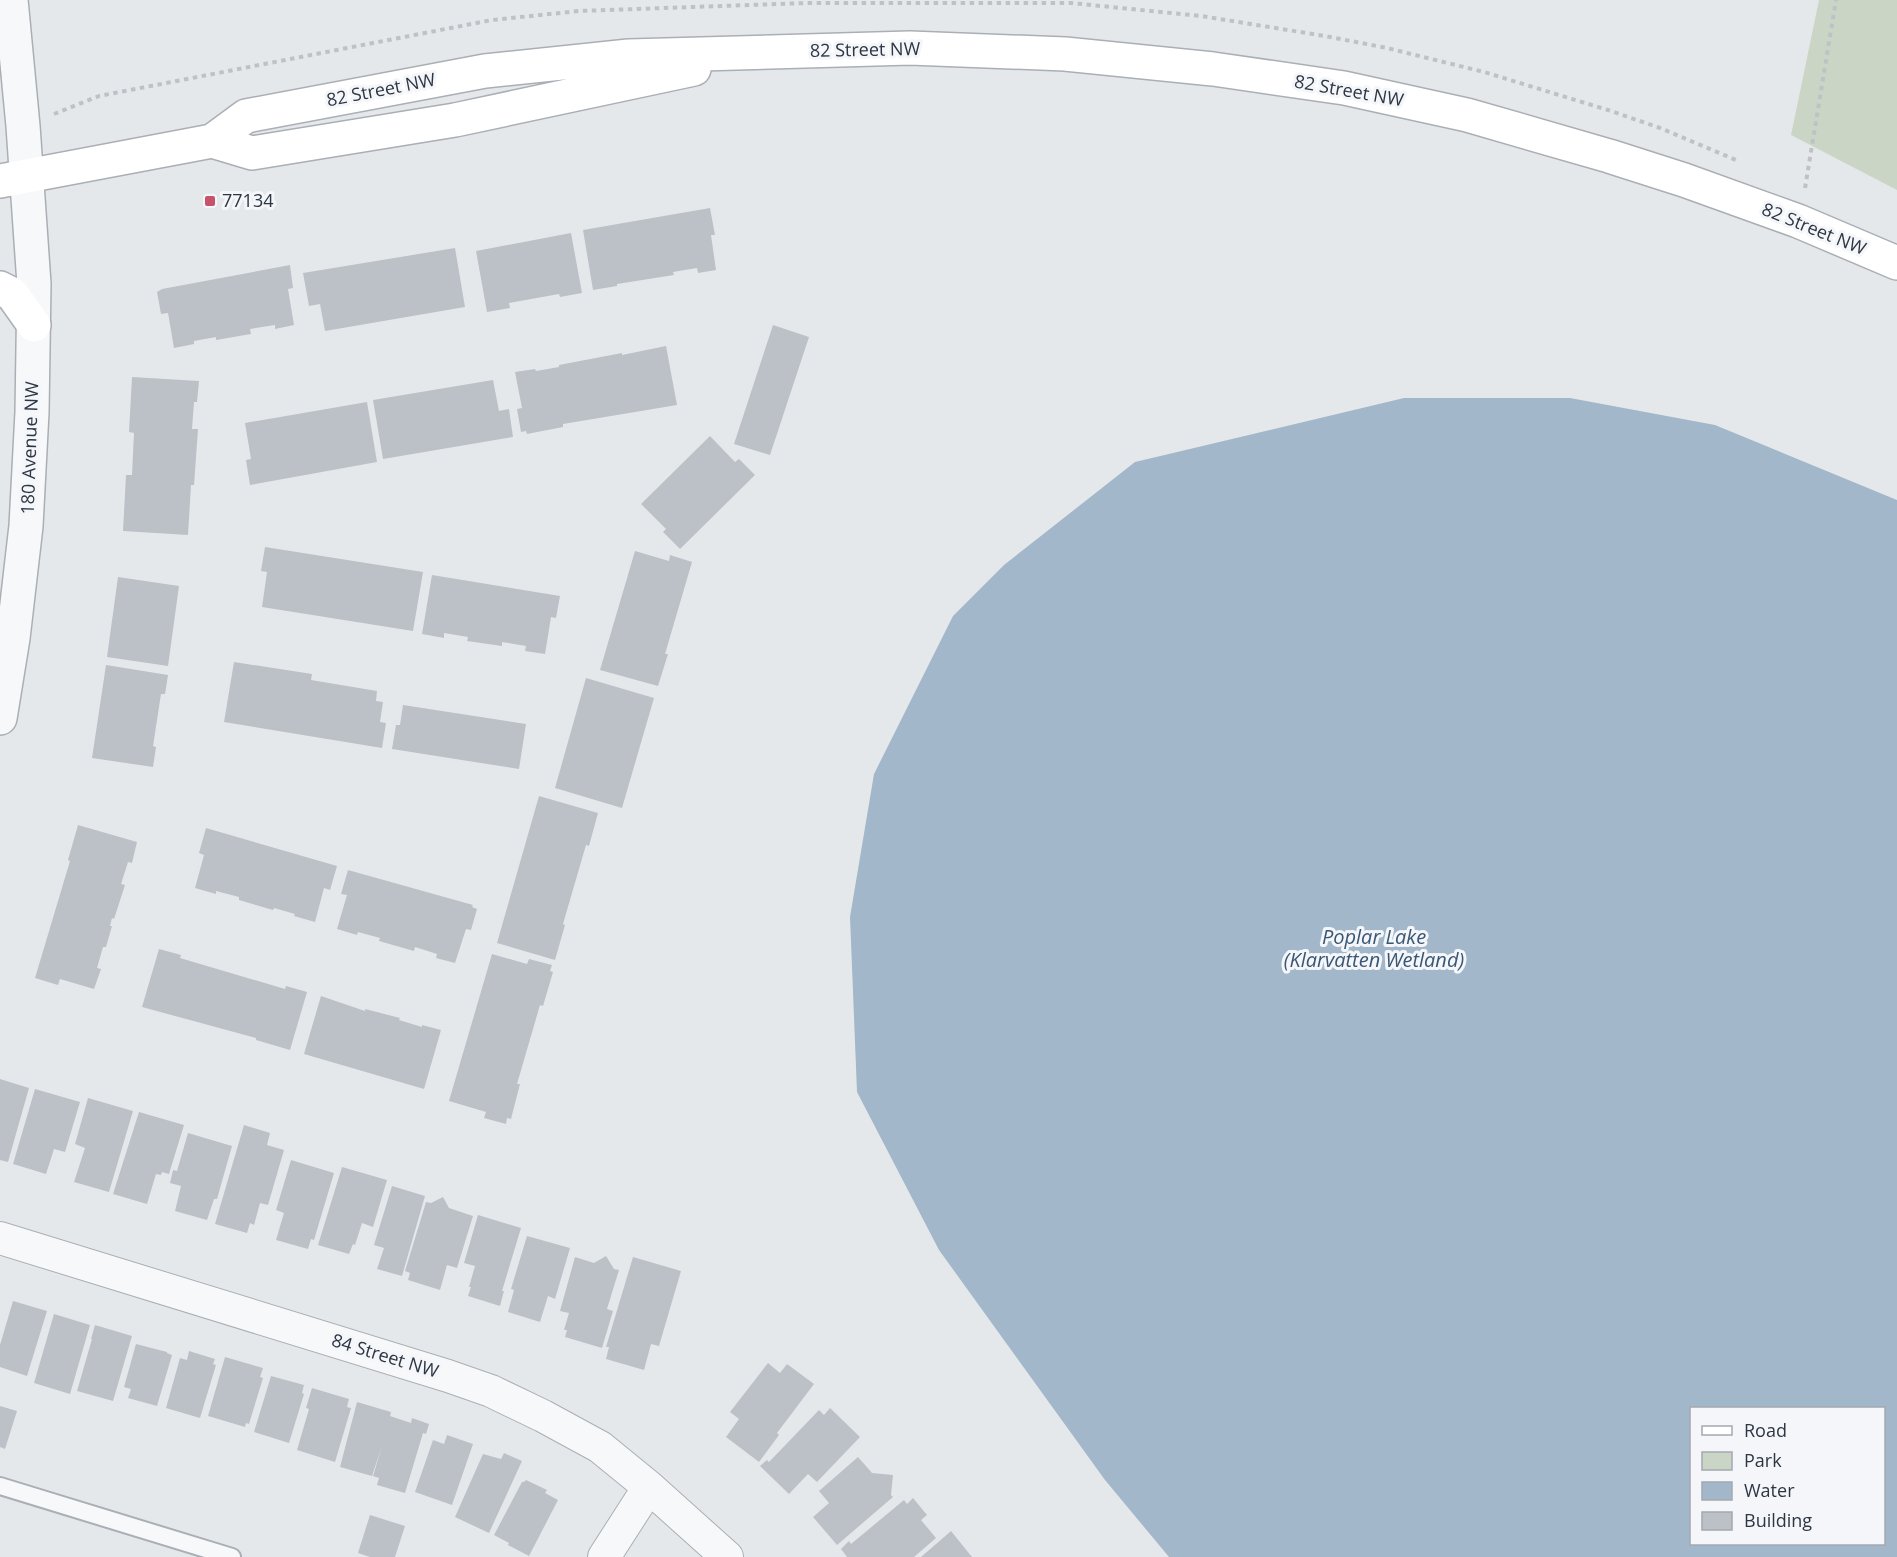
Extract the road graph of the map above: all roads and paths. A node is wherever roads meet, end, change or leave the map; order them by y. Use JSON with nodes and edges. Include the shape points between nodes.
{"nodes":[{"id":1,"x":11,"y":0,"type":"edge"},
{"id":2,"x":1836,"y":0,"type":"edge"},
{"id":3,"x":775,"y":52,"type":"junction"},
{"id":4,"x":212,"y":141,"type":"junction"},
{"id":5,"x":13,"y":179,"type":"edge"},
{"id":6,"x":1804,"y":192,"type":"dead end"},
{"id":7,"x":1897,"y":263,"type":"edge"},
{"id":8,"x":0,"y":288,"type":"edge"},
{"id":9,"x":34,"y":325,"type":"junction"},
{"id":10,"x":0,"y":718,"type":"edge"},
{"id":11,"x":0,"y":1238,"type":"edge"},
{"id":12,"x":0,"y":1486,"type":"edge"},
{"id":13,"x":649,"y":1487,"type":"junction"},
{"id":14,"x":232,"y":1557,"type":"edge"},
{"id":15,"x":604,"y":1557,"type":"edge"},
{"id":16,"x":727,"y":1557,"type":"edge"}],
"edges":[{"from":1,"to":5,"type":"street","name":"180 Avenue NW"},
{"from":2,"to":6,"type":"path"},
{"from":3,"to":4,"type":"main road","name":"82 Street NW","via":[[455,120],[252,153]]},
{"from":3,"to":4,"type":"main road","name":"82 Street NW","via":[[629,56],[485,70],[246,116]]},
{"from":3,"to":7,"type":"main road","name":"82 Street NW","via":[[910,48],[1065,54],[1214,69],[1344,88],[1467,115],[1609,156],[1798,221]]},
{"from":4,"to":5,"type":"main road","name":"82 Street NW"},
{"from":5,"to":9,"type":"street","name":"180 Avenue NW","via":[[34,284]]},
{"from":8,"to":9,"type":"main road","via":[[12,294]]},
{"from":9,"to":10,"type":"street","name":"180 Avenue NW","via":[[26,526],[14,638]]},
{"from":11,"to":13,"type":"street","name":"84 Street NW","via":[[491,1390],[600,1448]]},
{"from":12,"to":14,"type":"lane"},
{"from":13,"to":15,"type":"street"},
{"from":13,"to":16,"type":"street","name":"84 Street NW"}]}
